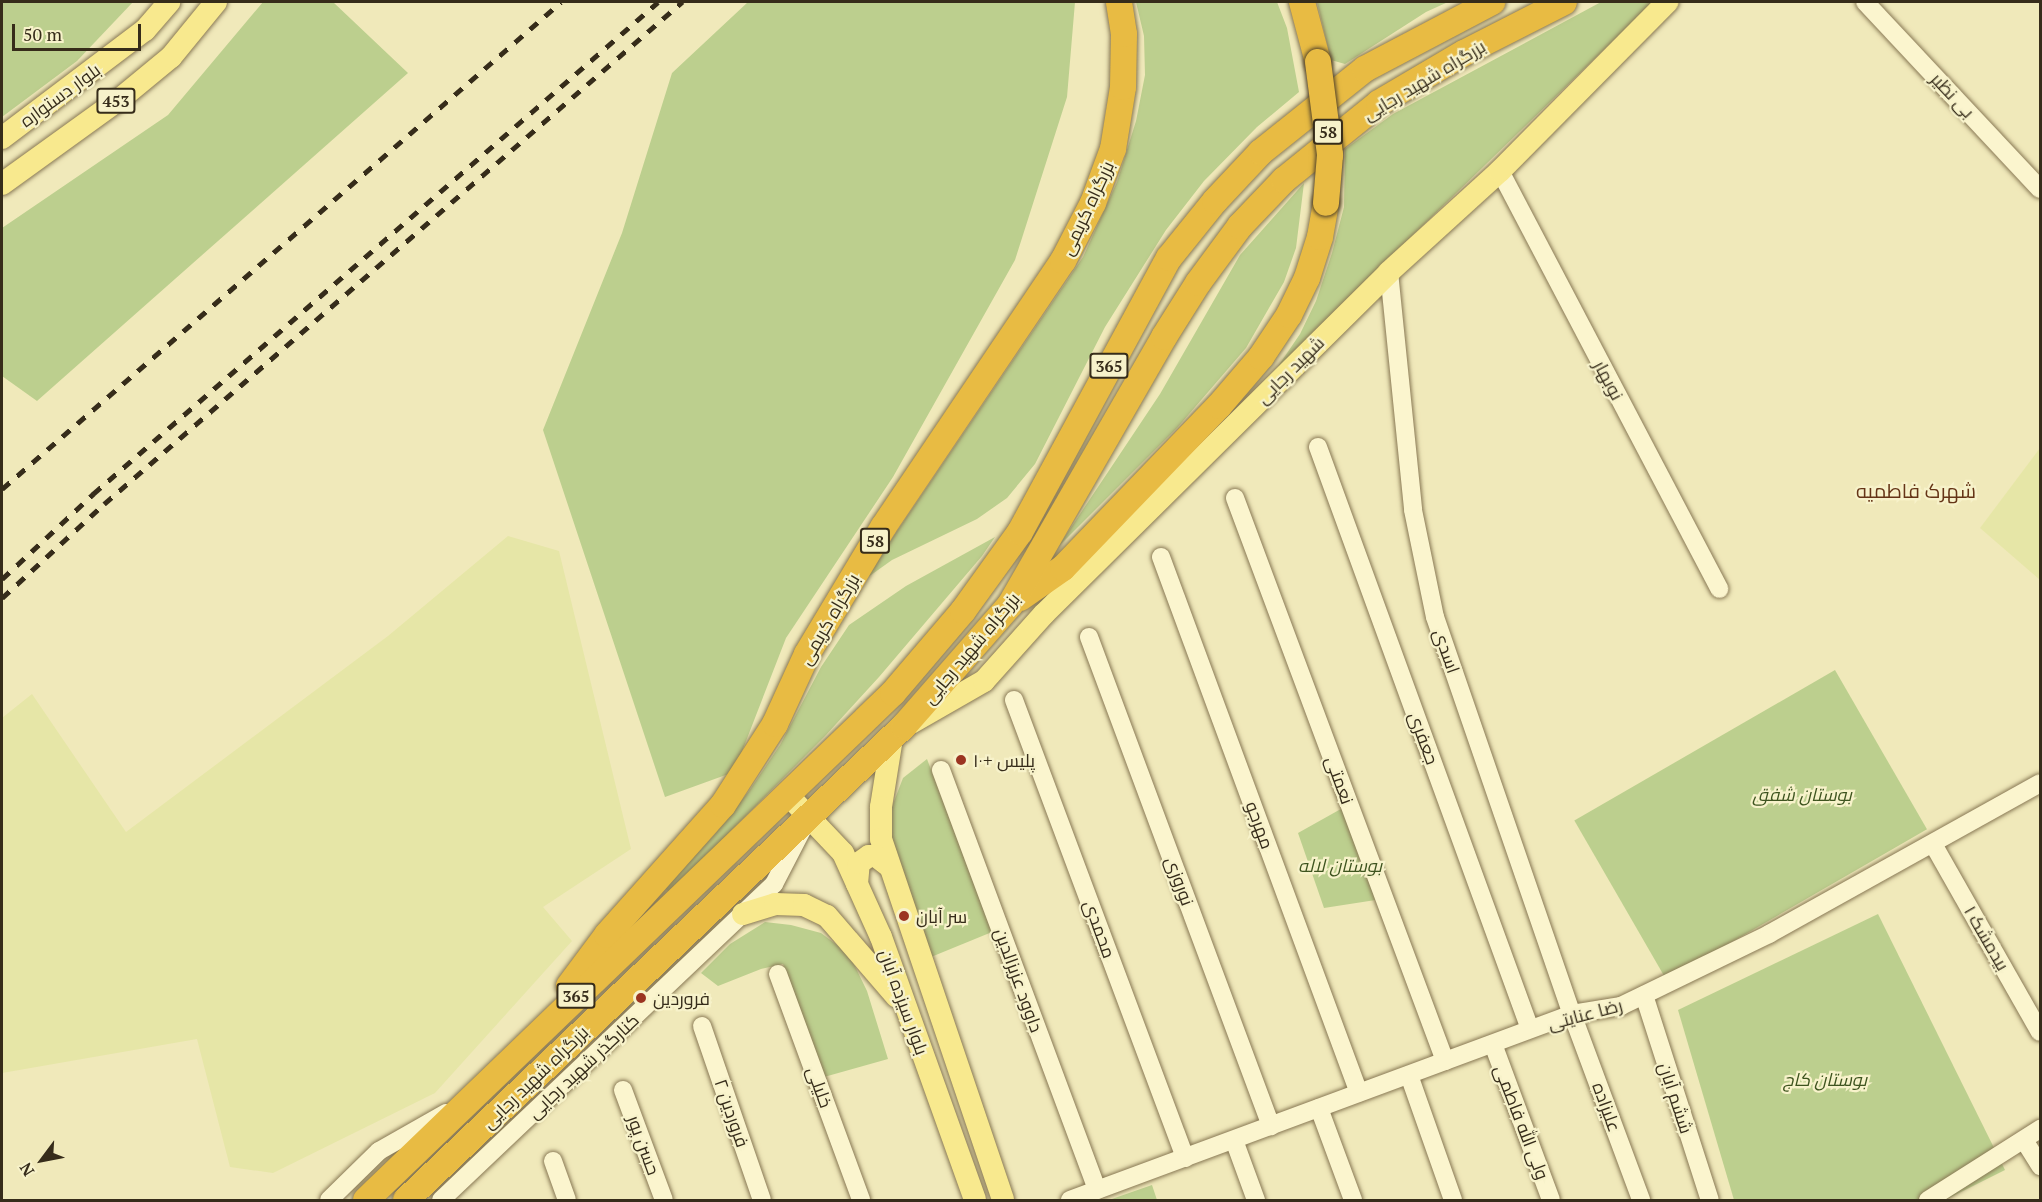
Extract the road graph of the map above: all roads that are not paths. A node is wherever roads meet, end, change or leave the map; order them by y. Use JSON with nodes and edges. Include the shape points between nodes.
{"nodes":[{"id":1,"x":169,"y":2,"type":"edge"},
{"id":2,"x":216,"y":2,"type":"edge"},
{"id":3,"x":1119,"y":2,"type":"edge"},
{"id":4,"x":1302,"y":2,"type":"edge"},
{"id":5,"x":1492,"y":2,"type":"edge"},
{"id":6,"x":1564,"y":2,"type":"edge"},
{"id":7,"x":1667,"y":2,"type":"edge"},
{"id":8,"x":1865,"y":2,"type":"edge"},
{"id":9,"x":2,"y":138,"type":"edge"},
{"id":10,"x":1500,"y":171,"type":"junction"},
{"id":11,"x":2,"y":184,"type":"edge"},
{"id":12,"x":2040,"y":189,"type":"edge"},
{"id":13,"x":1389,"y":272,"type":"junction"},
{"id":14,"x":1318,"y":447,"type":"dead end"},
{"id":15,"x":1235,"y":498,"type":"dead end"},
{"id":16,"x":1161,"y":557,"type":"dead end"},
{"id":17,"x":1719,"y":589,"type":"dead end"},
{"id":18,"x":1010,"y":605,"type":"junction"},
{"id":19,"x":1089,"y":637,"type":"dead end"},
{"id":20,"x":1014,"y":700,"type":"dead end"},
{"id":21,"x":898,"y":732,"type":"junction"},
{"id":22,"x":941,"y":770,"type":"dead end"},
{"id":23,"x":2040,"y":783,"type":"edge"},
{"id":24,"x":787,"y":794,"type":"junction"},
{"id":25,"x":809,"y":817,"type":"junction"},
{"id":26,"x":1933,"y":844,"type":"junction"},
{"id":27,"x":889,"y":866,"type":"junction"},
{"id":28,"x":857,"y":884,"type":"junction"},
{"id":29,"x":743,"y":914,"type":"junction"},
{"id":30,"x":778,"y":974,"type":"dead end"},
{"id":31,"x":1644,"y":995,"type":"junction"},
{"id":32,"x":907,"y":1010,"type":"junction"},
{"id":33,"x":1572,"y":1014,"type":"junction"},
{"id":34,"x":702,"y":1026,"type":"dead end"},
{"id":35,"x":1530,"y":1029,"type":"junction"},
{"id":36,"x":2040,"y":1032,"type":"edge"},
{"id":37,"x":530,"y":1040,"type":"junction"},
{"id":38,"x":1492,"y":1044,"type":"junction"},
{"id":39,"x":1445,"y":1061,"type":"junction"},
{"id":40,"x":1409,"y":1075,"type":"junction"},
{"id":41,"x":623,"y":1090,"type":"dead end"},
{"id":42,"x":1359,"y":1093,"type":"junction"},
{"id":43,"x":468,"y":1100,"type":"junction"},
{"id":44,"x":1320,"y":1108,"type":"junction"},
{"id":45,"x":1271,"y":1126,"type":"junction"},
{"id":46,"x":2040,"y":1129,"type":"edge"},
{"id":47,"x":1234,"y":1140,"type":"junction"},
{"id":48,"x":2024,"y":1140,"type":"junction"},
{"id":49,"x":1185,"y":1158,"type":"junction"},
{"id":50,"x":553,"y":1161,"type":"dead end"},
{"id":51,"x":2040,"y":1167,"type":"edge"},
{"id":52,"x":1097,"y":1190,"type":"junction"},
{"id":53,"x":329,"y":1200,"type":"edge"},
{"id":54,"x":366,"y":1200,"type":"edge"},
{"id":55,"x":406,"y":1200,"type":"edge"},
{"id":56,"x":441,"y":1200,"type":"edge"},
{"id":57,"x":567,"y":1200,"type":"edge"},
{"id":58,"x":664,"y":1200,"type":"edge"},
{"id":59,"x":762,"y":1200,"type":"edge"},
{"id":60,"x":861,"y":1200,"type":"edge"},
{"id":61,"x":975,"y":1200,"type":"edge"},
{"id":62,"x":1003,"y":1200,"type":"edge"},
{"id":63,"x":1070,"y":1200,"type":"edge"},
{"id":64,"x":1256,"y":1200,"type":"edge"},
{"id":65,"x":1353,"y":1200,"type":"edge"},
{"id":66,"x":1454,"y":1200,"type":"edge"},
{"id":67,"x":1551,"y":1200,"type":"edge"},
{"id":68,"x":1641,"y":1200,"type":"edge"},
{"id":69,"x":1710,"y":1200,"type":"edge"},
{"id":70,"x":1928,"y":1200,"type":"edge"}],
"edges":[{"from":1,"to":9,"type":"main road","name":"بلوار دستواره","number":"453","via":[[145,30]]},
{"from":2,"to":11,"type":"main road","name":"بلوار دستواره","number":"453","via":[[171,57]]},
{"from":3,"to":37,"type":"highway","name":"بزرگراه کریمی","number":"58","via":[[1124,34],[1124,87],[1113,149],[1093,203],[1063,261],[884,526],[807,654],[775,724],[723,805],[607,934]]},
{"from":4,"to":18,"type":"highway","number":"58","bridge":true,"via":[[1318,62],[1330,155],[1320,237],[1307,278],[1289,315],[1261,357],[1219,406],[1063,568]]},
{"from":5,"to":24,"type":"highway","name":"بزرگراه شهید رجایی","number":"365","via":[[1365,69],[1261,152],[1215,201],[1169,258],[1020,532],[963,610],[893,693]]},
{"from":6,"to":18,"type":"highway","name":"بزرگراه شهید رجایی","number":"365","via":[[1464,53],[1379,103],[1284,180],[1240,226],[1164,337]]},
{"from":7,"to":10,"type":"main road","name":"شهید رجایی"},
{"from":8,"to":12,"type":"street","name":"بی نظیر"},
{"from":10,"to":13,"type":"main road","name":"شهید رجایی"},
{"from":10,"to":17,"type":"street","name":"نوبهار"},
{"from":13,"to":21,"type":"main road","name":"شهید رجایی","via":[[1044,614],[984,681]]},
{"from":13,"to":33,"type":"street","name":"اسدی","via":[[1413,510],[1435,617]]},
{"from":14,"to":35,"type":"street","name":"جعفری"},
{"from":15,"to":39,"type":"street","name":"نعمتی"},
{"from":16,"to":42,"type":"street","name":"مهرجو"},
{"from":18,"to":21,"type":"highway","name":"بزرگراه شهید رجایی","number":"365"},
{"from":19,"to":45,"type":"street","name":"نوروزی"},
{"from":20,"to":49,"type":"street","name":"محمدی"},
{"from":21,"to":25,"type":"highway","name":"بزرگراه شهید رجایی","number":"365"},
{"from":21,"to":27,"type":"main road","name":"بلوار سیزده آبان","via":[[881,807],[881,839]]},
{"from":22,"to":52,"type":"street","name":"داوود عزیزالدین"},
{"from":23,"to":26,"type":"street","name":"رضا عنایتی"},
{"from":24,"to":25,"type":"main road","name":"بلوار سیزده آبان"},
{"from":24,"to":37,"type":"highway","name":"بزرگراه شهید رجایی","number":"365"},
{"from":25,"to":28,"type":"main road","name":"بلوار سیزده آبان","via":[[843,853]]},
{"from":25,"to":29,"type":"street","name":"کنارگذر شهید رجایی","via":[[774,884]]},
{"from":25,"to":55,"type":"highway","name":"بزرگراه شهید رجایی","number":"365"},
{"from":26,"to":31,"type":"street","name":"رضا عنایتی","via":[[1769,934]]},
{"from":26,"to":36,"type":"street","name":"بیدمشک ۱"},
{"from":27,"to":28,"type":"main road","via":[[876,856],[869,856],[859,864]]},
{"from":27,"to":62,"type":"main road","name":"بلوار سیزده آبان"},
{"from":28,"to":32,"type":"main road","name":"بلوار سیزده آبان"},
{"from":29,"to":32,"type":"main road","via":[[775,904],[804,905],[827,916]]},
{"from":29,"to":56,"type":"street","name":"کنارگذر شهید رجایی"},
{"from":30,"to":60,"type":"street","name":"خلیلی"},
{"from":31,"to":33,"type":"street","name":"رضا عنایتی","via":[[1622,1006]]},
{"from":31,"to":69,"type":"street","name":"ششم آبان"},
{"from":32,"to":61,"type":"main road","name":"بلوار سیزده آبان"},
{"from":33,"to":35,"type":"street","name":"رضا عنایتی"},
{"from":33,"to":68,"type":"street","name":"علیزاده"},
{"from":34,"to":59,"type":"street","name":"فروردین ۲"},
{"from":35,"to":38,"type":"street","name":"رضا عنایتی"},
{"from":37,"to":43,"type":"highway","name":"بزرگراه شهید رجایی","number":"365"},
{"from":38,"to":39,"type":"street","name":"رضا عنایتی"},
{"from":38,"to":67,"type":"street","name":"ولی الله فاطمی"},
{"from":39,"to":40,"type":"street","name":"رضا عنایتی"},
{"from":40,"to":42,"type":"street","name":"رضا عنایتی"},
{"from":40,"to":66,"type":"street"},
{"from":41,"to":58,"type":"street","name":"حسن پور"},
{"from":42,"to":44,"type":"street","name":"رضا عنایتی"},
{"from":43,"to":53,"type":"street","via":[[379,1152]]},
{"from":43,"to":54,"type":"highway","name":"بزرگراه شهید رجایی","number":"365"},
{"from":44,"to":45,"type":"street","name":"رضا عنایتی"},
{"from":44,"to":65,"type":"street"},
{"from":45,"to":47,"type":"street","name":"رضا عنایتی"},
{"from":46,"to":48,"type":"street"},
{"from":47,"to":49,"type":"street","name":"رضا عنایتی"},
{"from":47,"to":64,"type":"street"},
{"from":48,"to":51,"type":"street"},
{"from":48,"to":70,"type":"street"},
{"from":49,"to":52,"type":"street","name":"رضا عنایتی"},
{"from":50,"to":57,"type":"street"},
{"from":52,"to":63,"type":"street","name":"رضا عنایتی"}]}
